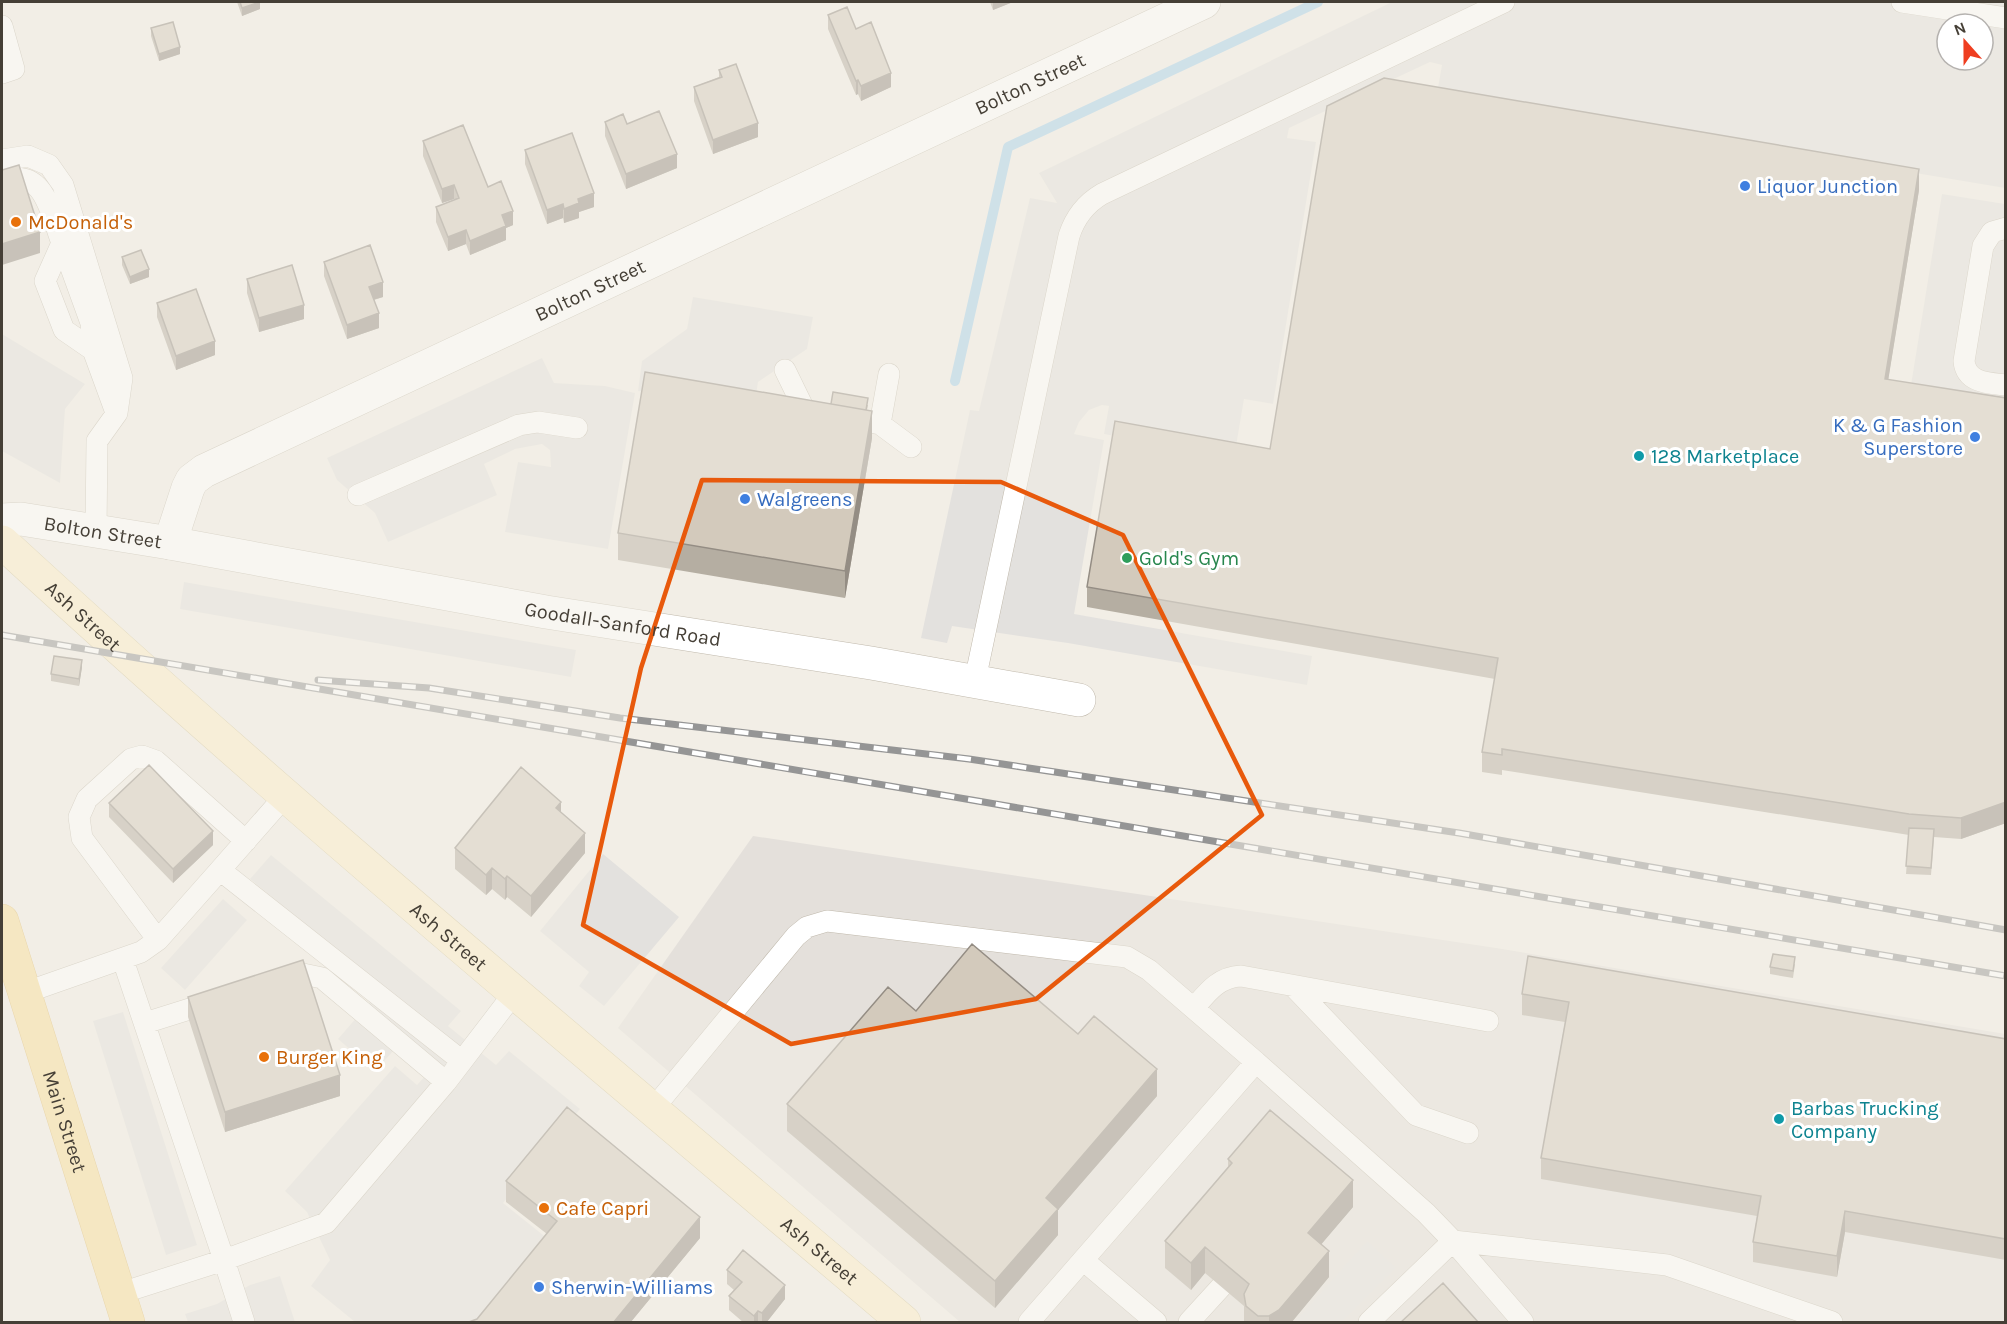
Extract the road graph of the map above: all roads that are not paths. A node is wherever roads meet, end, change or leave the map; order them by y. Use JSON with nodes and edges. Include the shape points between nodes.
{"nodes":[{"id":1,"x":1204,"y":2,"type":"edge"},
{"id":2,"x":1504,"y":2,"type":"edge"},
{"id":3,"x":1902,"y":2,"type":"edge"},
{"id":4,"x":2006,"y":18,"type":"edge"},
{"id":5,"x":2,"y":26,"type":"edge"},
{"id":6,"x":2,"y":73,"type":"edge"},
{"id":7,"x":2,"y":160,"type":"edge"},
{"id":8,"x":2,"y":181,"type":"edge"},
{"id":9,"x":2006,"y":228,"type":"edge"},
{"id":10,"x":62,"y":243,"type":"junction"},
{"id":11,"x":93,"y":350,"type":"junction"},
{"id":12,"x":784,"y":370,"type":"dead end"},
{"id":13,"x":889,"y":374,"type":"dead end"},
{"id":14,"x":2006,"y":385,"type":"edge"},
{"id":15,"x":117,"y":413,"type":"junction"},
{"id":16,"x":806,"y":413,"type":"edge"},
{"id":17,"x":577,"y":428,"type":"dead end"},
{"id":18,"x":911,"y":447,"type":"dead end"},
{"id":19,"x":358,"y":495,"type":"dead end"},
{"id":20,"x":2,"y":520,"type":"edge"},
{"id":21,"x":96,"y":531,"type":"junction"},
{"id":22,"x":2,"y":542,"type":"edge"},
{"id":23,"x":170,"y":543,"type":"junction"},
{"id":24,"x":975,"y":680,"type":"junction"},
{"id":25,"x":1079,"y":700,"type":"dead end"},
{"id":26,"x":285,"y":796,"type":"junction"},
{"id":27,"x":246,"y":842,"type":"junction"},
{"id":28,"x":220,"y":870,"type":"junction"},
{"id":29,"x":2,"y":921,"type":"edge"},
{"id":30,"x":158,"y":940,"type":"junction"},
{"id":31,"x":123,"y":960,"type":"junction"},
{"id":32,"x":264,"y":986,"type":"edge"},
{"id":33,"x":1293,"y":986,"type":"junction"},
{"id":34,"x":515,"y":992,"type":"junction"},
{"id":35,"x":24,"y":993,"type":"junction"},
{"id":36,"x":232,"y":996,"type":"edge"},
{"id":37,"x":1194,"y":1008,"type":"junction"},
{"id":38,"x":1488,"y":1021,"type":"dead end"},
{"id":39,"x":145,"y":1023,"type":"junction"},
{"id":40,"x":462,"y":1061,"type":"junction"},
{"id":41,"x":1256,"y":1062,"type":"junction"},
{"id":42,"x":446,"y":1082,"type":"junction"},
{"id":43,"x":653,"y":1109,"type":"junction"},
{"id":44,"x":1468,"y":1133,"type":"dead end"},
{"id":45,"x":1453,"y":1241,"type":"junction"},
{"id":46,"x":224,"y":1260,"type":"junction"},
{"id":47,"x":1083,"y":1260,"type":"junction"},
{"id":48,"x":1221,"y":1287,"type":"edge"},
{"id":49,"x":123,"y":1308,"type":"edge"},
{"id":50,"x":244,"y":1323,"type":"edge"},
{"id":51,"x":904,"y":1323,"type":"edge"},
{"id":52,"x":1029,"y":1323,"type":"edge"},
{"id":53,"x":1156,"y":1323,"type":"edge"},
{"id":54,"x":1189,"y":1323,"type":"edge"},
{"id":55,"x":1369,"y":1323,"type":"edge"},
{"id":56,"x":1523,"y":1323,"type":"edge"},
{"id":57,"x":1832,"y":1323,"type":"edge"}],
"edges":[{"from":1,"to":23,"type":"street","name":"Bolton Street","via":[[204,471],[188,488]]},
{"from":2,"to":24,"type":"lane","via":[[1102,194],[1084,207],[1069,236]]},
{"from":3,"to":4,"type":"lane"},
{"from":5,"to":6,"type":"lane","via":[[14,69]]},
{"from":7,"to":15,"type":"lane","via":[[28,156],[49,165],[63,185],[122,378]]},
{"from":8,"to":10,"type":"lane","via":[[14,177],[30,180],[42,191]]},
{"from":9,"to":14,"type":"lane","via":[[1992,232],[1983,246],[1964,361],[1974,378]]},
{"from":10,"to":11,"type":"lane","via":[[91,323]]},
{"from":10,"to":11,"type":"lane","via":[[45,281],[64,330]]},
{"from":11,"to":15,"type":"lane"},
{"from":12,"to":16,"type":"lane"},
{"from":13,"to":18,"type":"lane","via":[[873,422]]},
{"from":15,"to":21,"type":"lane","via":[[97,441]]},
{"from":17,"to":19,"type":"lane","via":[[526,423]]},
{"from":20,"to":21,"type":"street","name":"Bolton Street","via":[[21,519]]},
{"from":21,"to":23,"type":"street","name":"Bolton Street"},
{"from":22,"to":26,"type":"street","name":"Ash Street"},
{"from":23,"to":24,"type":"street","name":"Goodall-Sanford Road","via":[[546,612]]},
{"from":24,"to":25,"type":"street","name":"Goodall-Sanford Road"},
{"from":26,"to":27,"type":"lane"},
{"from":26,"to":34,"type":"street","name":"Ash Street"},
{"from":27,"to":28,"type":"lane"},
{"from":27,"to":30,"type":"lane","via":[[146,757],[131,759],[87,798],[79,818],[82,838]]},
{"from":28,"to":30,"type":"lane"},
{"from":28,"to":40,"type":"lane"},
{"from":29,"to":35,"type":"main road","name":"Main Street"},
{"from":30,"to":31,"type":"lane"},
{"from":31,"to":35,"type":"lane"},
{"from":31,"to":39,"type":"lane"},
{"from":32,"to":42,"type":"lane","via":[[303,974],[322,978]]},
{"from":33,"to":37,"type":"lane","via":[[1231,977],[1214,986]]},
{"from":33,"to":38,"type":"lane"},
{"from":33,"to":44,"type":"lane","via":[[1416,1115]]},
{"from":34,"to":40,"type":"lane"},
{"from":34,"to":43,"type":"street","name":"Ash Street"},
{"from":35,"to":49,"type":"main road","name":"Main Street"},
{"from":36,"to":39,"type":"lane"},
{"from":37,"to":41,"type":"lane"},
{"from":37,"to":43,"type":"lane","via":[[1143,965],[1121,956],[820,922],[796,936]]},
{"from":39,"to":46,"type":"lane"},
{"from":40,"to":42,"type":"lane"},
{"from":41,"to":45,"type":"lane"},
{"from":41,"to":47,"type":"lane"},
{"from":42,"to":46,"type":"lane","via":[[326,1223]]},
{"from":43,"to":51,"type":"street","name":"Ash Street"},
{"from":45,"to":55,"type":"lane"},
{"from":45,"to":56,"type":"lane"},
{"from":45,"to":57,"type":"lane","via":[[1667,1265]]},
{"from":46,"to":49,"type":"lane"},
{"from":46,"to":50,"type":"lane"},
{"from":47,"to":52,"type":"lane"},
{"from":47,"to":53,"type":"lane"},
{"from":48,"to":54,"type":"lane"}]}
